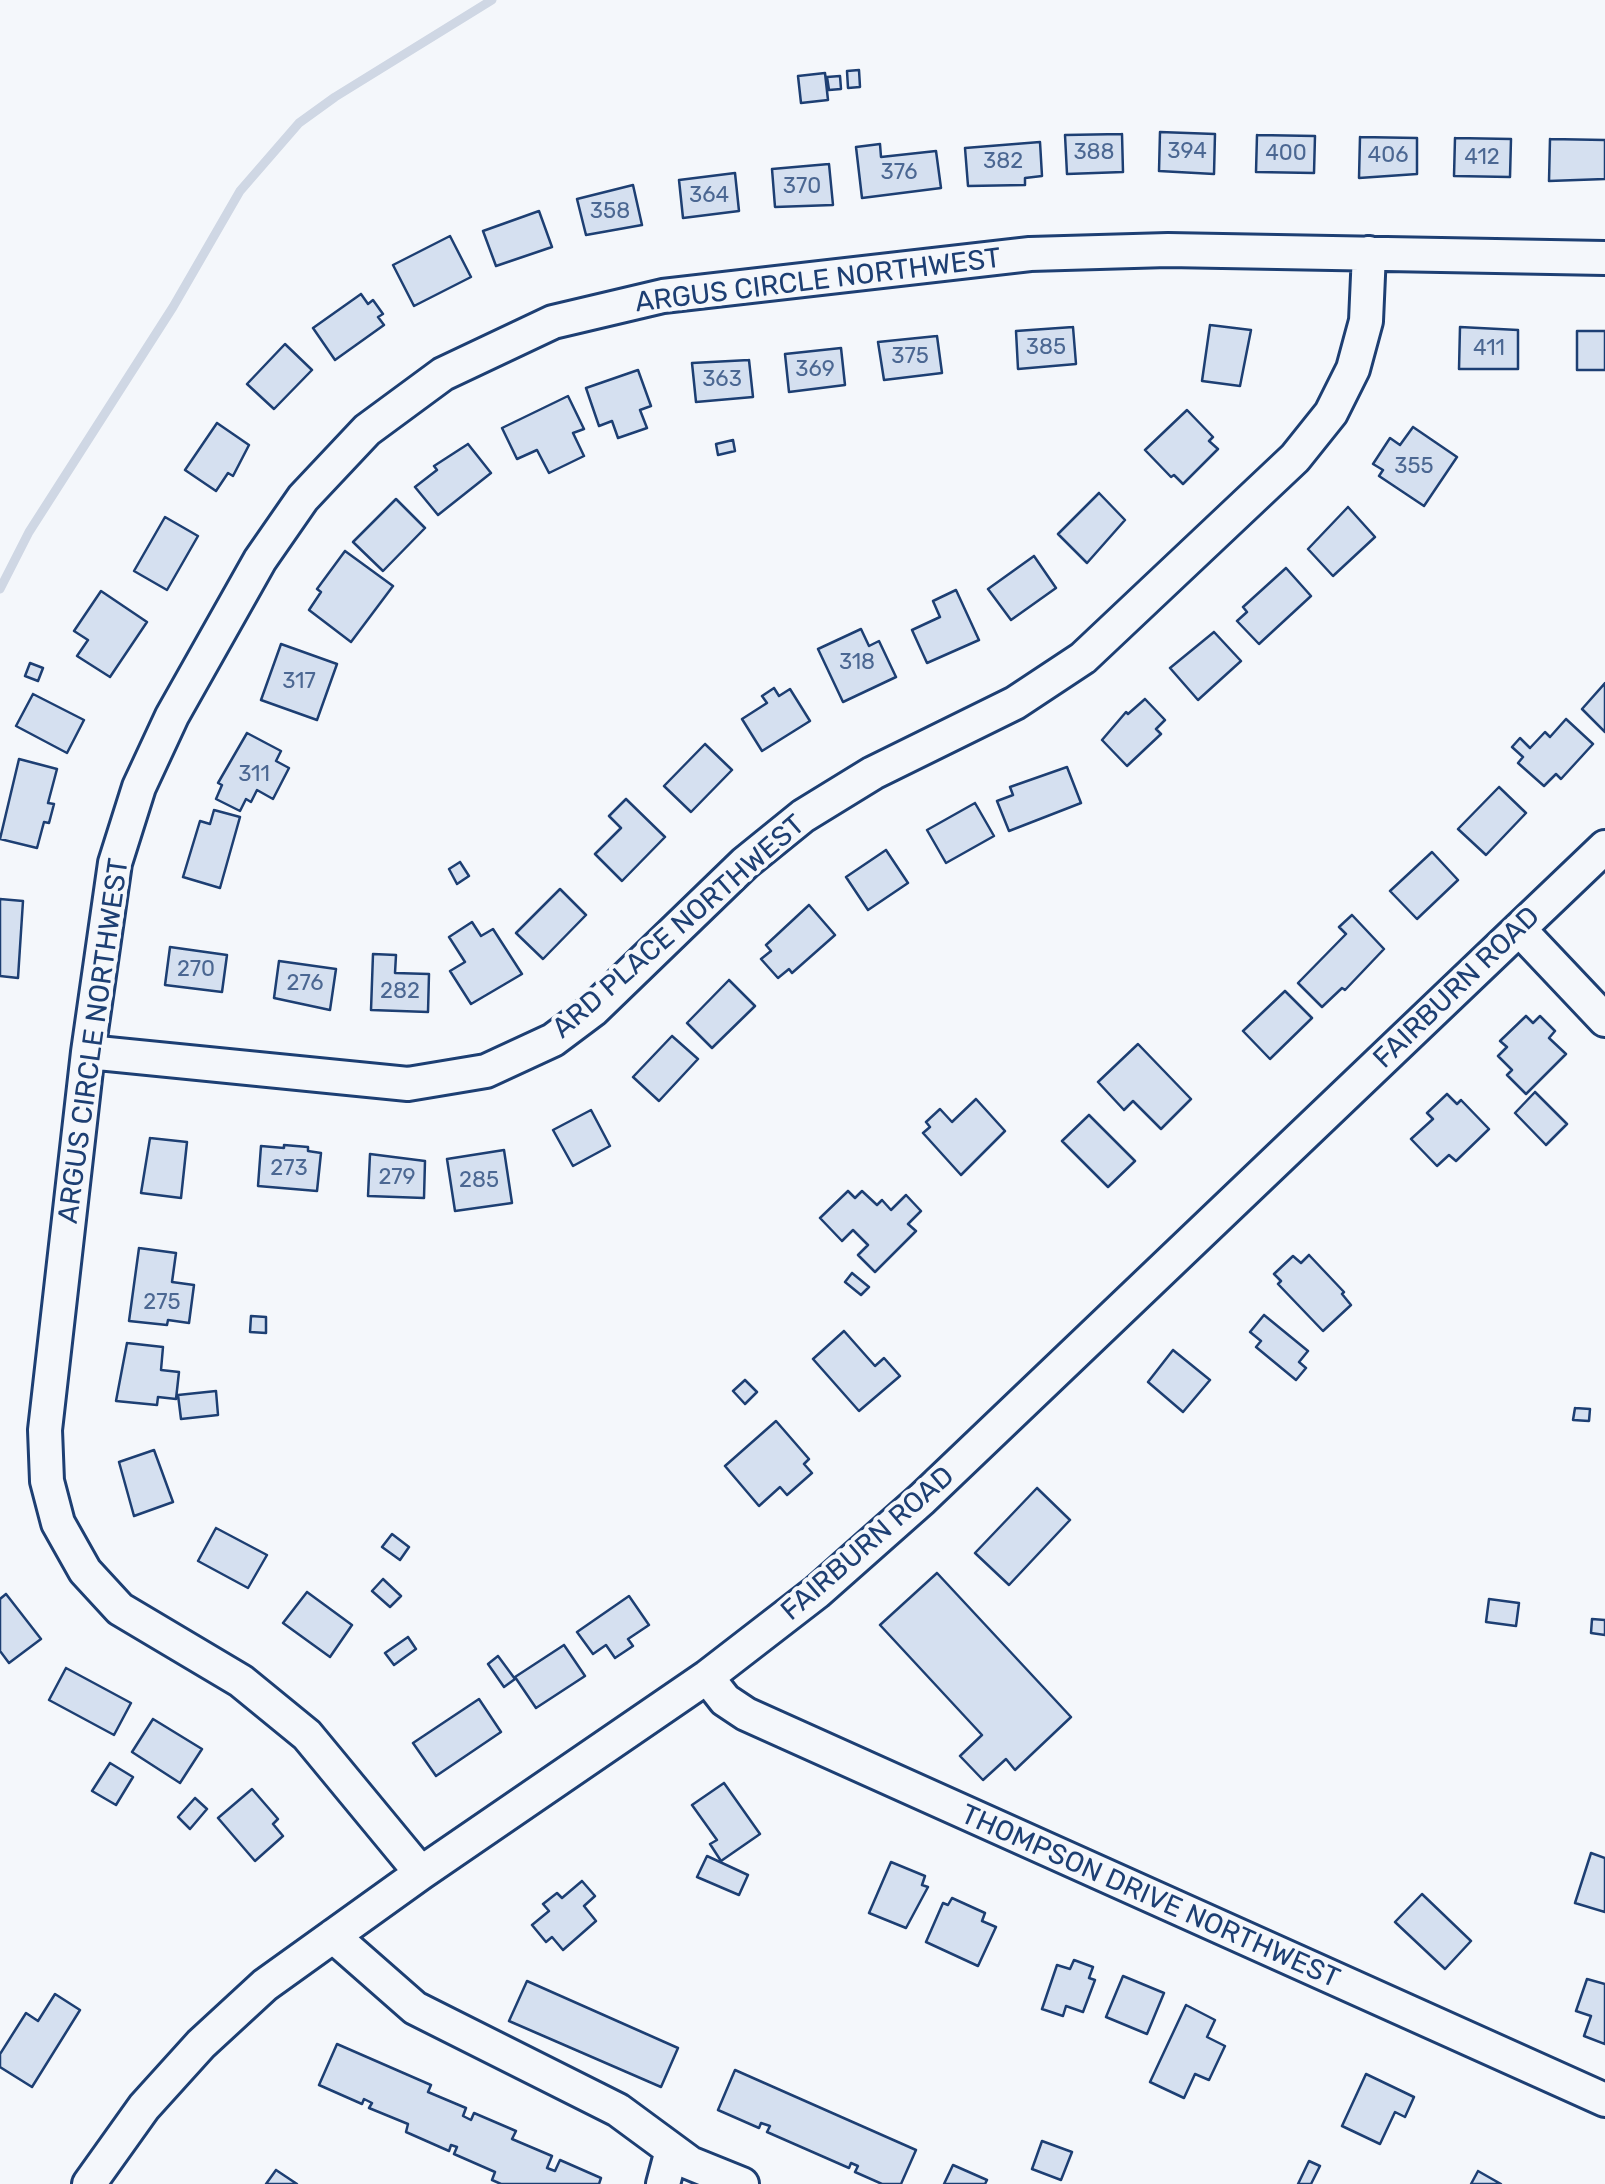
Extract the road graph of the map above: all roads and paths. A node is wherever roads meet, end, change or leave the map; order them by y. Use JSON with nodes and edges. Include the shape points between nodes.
{"nodes":[{"id":1,"x":1369,"y":253,"type":"junction"},
{"id":2,"x":1605,"y":258,"type":"edge"},
{"id":3,"x":1605,"y":847,"type":"edge"},
{"id":4,"x":1519,"y":929,"type":"junction"},
{"id":5,"x":1605,"y":1020,"type":"edge"},
{"id":6,"x":88,"y":1052,"type":"junction"},
{"id":7,"x":707,"y":1678,"type":"junction"},
{"id":8,"x":421,"y":1873,"type":"junction"},
{"id":9,"x":333,"y":1936,"type":"junction"},
{"id":10,"x":1605,"y":2100,"type":"edge"},
{"id":11,"x":672,"y":2150,"type":"junction"},
{"id":12,"x":89,"y":2184,"type":"edge"},
{"id":13,"x":663,"y":2184,"type":"edge"},
{"id":14,"x":742,"y":2184,"type":"edge"}],
"edges":[{"from":1,"to":2,"type":"street","name":"ARGUS CIRCLE NORTHWEST"},
{"from":1,"to":6,"type":"street","name":"ARD PLACE NORTHWEST","via":[[1366,320],[1354,368],[1331,413],[1294,458],[1083,658],[1015,703],[873,772],[803,816],[553,1040],[486,1071],[408,1084]]},
{"from":1,"to":6,"type":"street","name":"ARGUS CIRCLE NORTHWEST","via":[[1030,254],[662,296],[553,322],[443,374],[368,430],[302,498],[172,716],[115,863]]},
{"from":3,"to":4,"type":"street","name":"FAIRBURN ROAD"},
{"from":4,"to":5,"type":"street"},
{"from":4,"to":7,"type":"street","name":"FAIRBURN ROAD","via":[[922,1500]]},
{"from":6,"to":8,"type":"street","name":"ARGUS CIRCLE NORTHWEST","via":[[45,1430],[47,1481],[58,1523],[85,1571],[120,1609],[240,1681],[307,1735]]},
{"from":7,"to":8,"type":"street","name":"FAIRBURN ROAD"},
{"from":7,"to":10,"type":"street","name":"THOMPSON DRIVE NORTHWEST","via":[[746,1714]]},
{"from":8,"to":9,"type":"street","name":"FAIRBURN ROAD"},
{"from":9,"to":11,"type":"street","via":[[415,2008],[618,2110]]},
{"from":9,"to":12,"type":"street","name":"FAIRBURN ROAD","via":[[265,1985],[201,2044],[144,2106]]},
{"from":11,"to":13,"type":"street"},
{"from":11,"to":14,"type":"street"}]}
